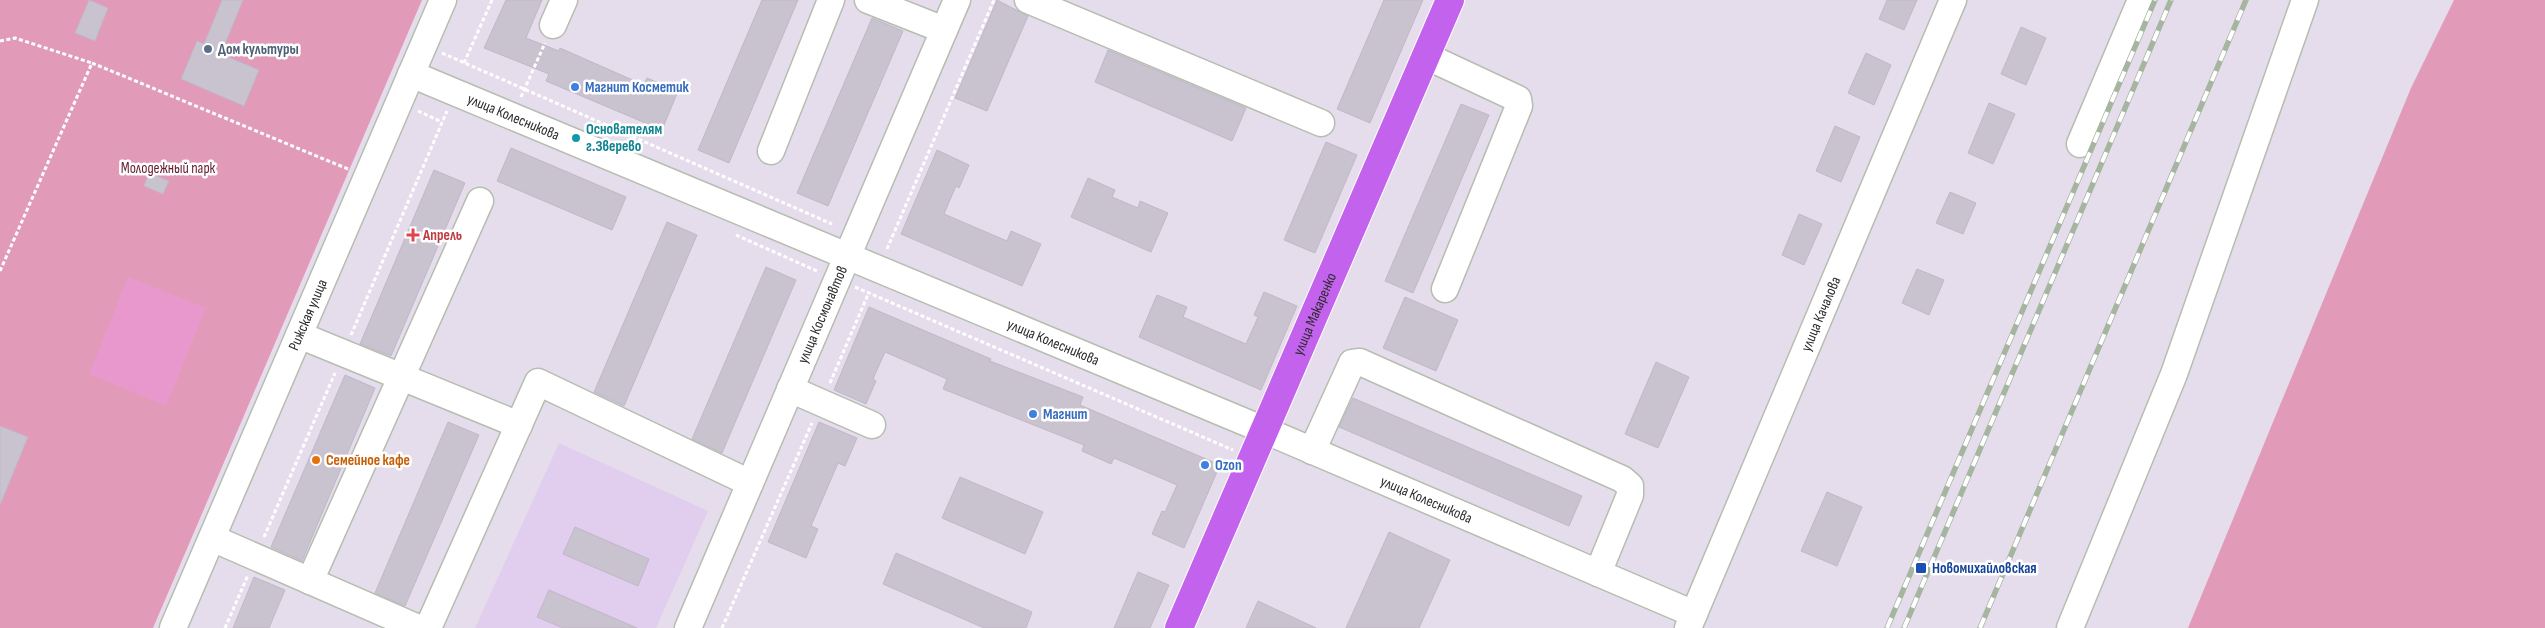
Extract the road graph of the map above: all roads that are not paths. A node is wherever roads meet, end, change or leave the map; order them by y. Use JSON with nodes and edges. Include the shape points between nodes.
{"nodes":[{"id":1,"x":443,"y":0,"type":"edge"},
{"id":2,"x":564,"y":0,"type":"edge"},
{"id":3,"x":831,"y":0,"type":"edge"},
{"id":4,"x":868,"y":0,"type":"edge"},
{"id":5,"x":957,"y":0,"type":"edge"},
{"id":6,"x":1028,"y":0,"type":"edge"},
{"id":7,"x":1450,"y":0,"type":"edge"},
{"id":8,"x":1953,"y":0,"type":"edge"},
{"id":9,"x":2142,"y":0,"type":"edge"},
{"id":10,"x":2305,"y":0,"type":"edge"},
{"id":11,"x":553,"y":25,"type":"road end"},
{"id":12,"x":944,"y":30,"type":"junction"},
{"id":13,"x":1426,"y":56,"type":"junction"},
{"id":14,"x":411,"y":74,"type":"junction"},
{"id":15,"x":1321,"y":123,"type":"dead end"},
{"id":16,"x":2080,"y":144,"type":"dead end"},
{"id":17,"x":772,"y":151,"type":"dead end"},
{"id":18,"x":480,"y":201,"type":"dead end"},
{"id":19,"x":847,"y":256,"type":"junction"},
{"id":20,"x":1445,"y":289,"type":"dead end"},
{"id":21,"x":299,"y":335,"type":"junction"},
{"id":22,"x":401,"y":377,"type":"junction"},
{"id":23,"x":790,"y":389,"type":"junction"},
{"id":24,"x":519,"y":425,"type":"junction"},
{"id":25,"x":872,"y":425,"type":"dead end"},
{"id":26,"x":1264,"y":430,"type":"junction"},
{"id":27,"x":1312,"y":451,"type":"junction"},
{"id":28,"x":750,"y":483,"type":"junction"},
{"id":29,"x":212,"y":538,"type":"junction"},
{"id":30,"x":1598,"y":573,"type":"junction"},
{"id":31,"x":310,"y":581,"type":"junction"},
{"id":32,"x":1691,"y":621,"type":"edge"},
{"id":33,"x":173,"y":628,"type":"edge"},
{"id":34,"x":418,"y":628,"type":"edge"},
{"id":35,"x":428,"y":628,"type":"edge"},
{"id":36,"x":688,"y":628,"type":"edge"},
{"id":37,"x":1179,"y":628,"type":"edge"},
{"id":38,"x":2070,"y":628,"type":"edge"}],
"edges":[{"from":1,"to":14,"type":"street","name":"Рижская улица"},
{"from":2,"to":11,"type":"street"},
{"from":3,"to":17,"type":"street"},
{"from":4,"to":12,"type":"street"},
{"from":5,"to":12,"type":"street","name":"улица Космонавтов"},
{"from":6,"to":15,"type":"street"},
{"from":7,"to":13,"type":"main road","name":"улица Макаренко"},
{"from":8,"to":32,"type":"street","name":"улица Качалова"},
{"from":9,"to":16,"type":"street"},
{"from":10,"to":38,"type":"street","via":[[2174,374]]},
{"from":12,"to":19,"type":"street","name":"улица Космонавтов"},
{"from":13,"to":20,"type":"street","via":[[1518,99],[1519,106]]},
{"from":13,"to":26,"type":"main road","name":"улица Макаренко"},
{"from":14,"to":19,"type":"street","name":"улица Колесникова"},
{"from":14,"to":21,"type":"street","name":"Рижская улица"},
{"from":18,"to":22,"type":"street"},
{"from":19,"to":23,"type":"street","name":"улица Космонавтов"},
{"from":19,"to":26,"type":"street","name":"улица Колесникова"},
{"from":21,"to":22,"type":"street"},
{"from":21,"to":29,"type":"street","name":"Рижская улица"},
{"from":22,"to":24,"type":"street"},
{"from":22,"to":31,"type":"street"},
{"from":23,"to":25,"type":"street"},
{"from":23,"to":28,"type":"street","name":"улица Космонавтов"},
{"from":24,"to":28,"type":"street","via":[[538,382]]},
{"from":24,"to":35,"type":"street"},
{"from":26,"to":27,"type":"street","name":"улица Колесникова"},
{"from":26,"to":37,"type":"main road","name":"улица Макаренко"},
{"from":27,"to":30,"type":"street","name":"улица Колесникова"},
{"from":27,"to":30,"type":"street","via":[[1352,363],[1360,362],[1622,479],[1630,486],[1630,495]]},
{"from":28,"to":36,"type":"street","name":"улица Космонавтов"},
{"from":29,"to":31,"type":"street"},
{"from":29,"to":33,"type":"street","name":"Рижская улица"},
{"from":30,"to":32,"type":"street","name":"улица Колесникова"},
{"from":31,"to":34,"type":"street"}]}
